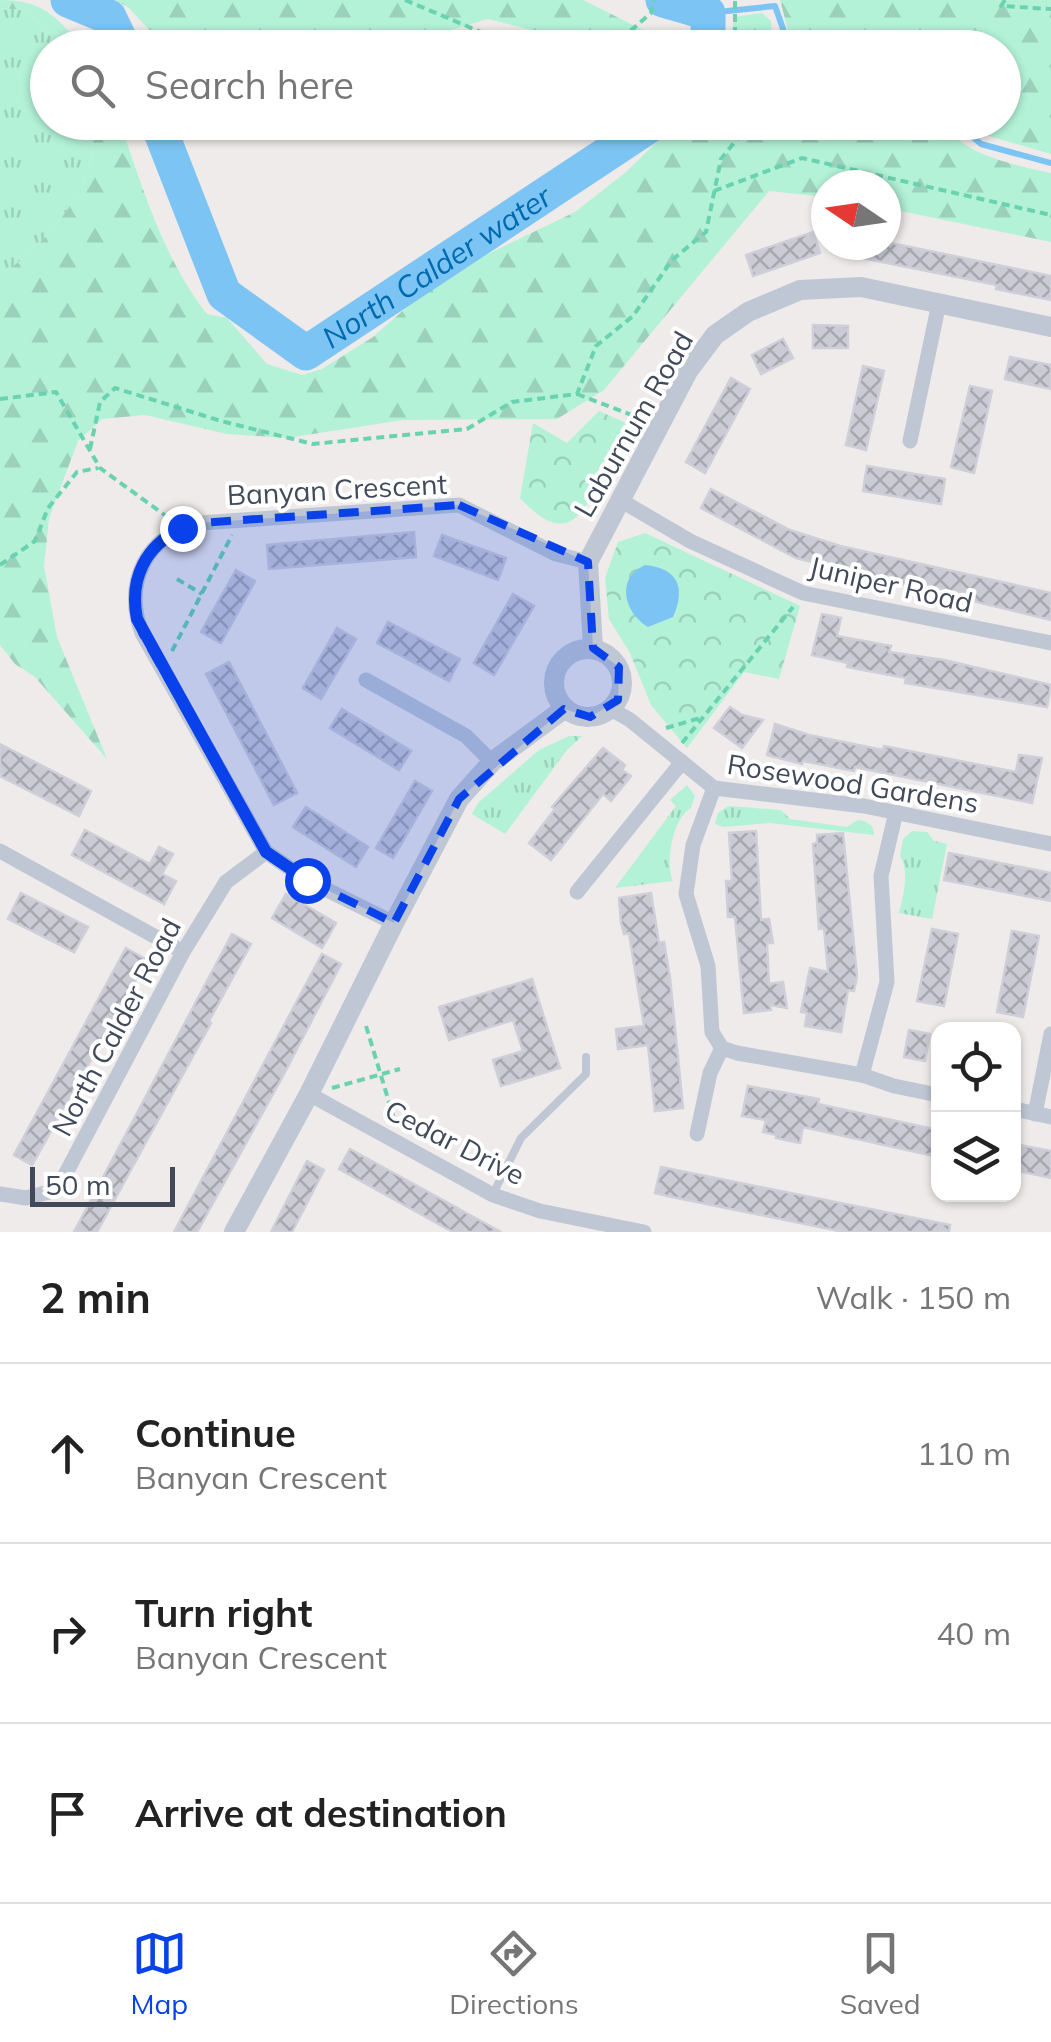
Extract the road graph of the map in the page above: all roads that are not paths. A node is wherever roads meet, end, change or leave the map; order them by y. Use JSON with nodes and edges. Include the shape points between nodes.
{"nodes":[{"id":1,"x":938,"y":303,"type":"junction"},
{"id":2,"x":1051,"y":327,"type":"edge"},
{"id":3,"x":910,"y":441,"type":"dead end"},
{"id":4,"x":620,"y":500,"type":"junction"},
{"id":5,"x":588,"y":562,"type":"junction"},
{"id":6,"x":1051,"y":644,"type":"edge"},
{"id":7,"x":593,"y":648,"type":"junction"},
{"id":8,"x":366,"y":680,"type":"dead end"},
{"id":9,"x":564,"y":709,"type":"junction"},
{"id":10,"x":611,"y":709,"type":"junction"},
{"id":11,"x":678,"y":759,"type":"junction"},
{"id":12,"x":492,"y":762,"type":"junction"},
{"id":13,"x":714,"y":788,"type":"junction"},
{"id":14,"x":896,"y":812,"type":"junction"},
{"id":15,"x":1051,"y":844,"type":"edge"},
{"id":16,"x":0,"y":851,"type":"edge"},
{"id":17,"x":266,"y":852,"type":"junction"},
{"id":18,"x":577,"y":892,"type":"dead end"},
{"id":19,"x":394,"y":923,"type":"junction"},
{"id":20,"x":183,"y":952,"type":"junction"},
{"id":21,"x":1051,"y":1034,"type":"edge"},
{"id":22,"x":722,"y":1048,"type":"junction"},
{"id":23,"x":586,"y":1057,"type":"dead end"},
{"id":24,"x":862,"y":1075,"type":"junction"},
{"id":25,"x":309,"y":1094,"type":"junction"},
{"id":26,"x":931,"y":1094,"type":"edge"},
{"id":27,"x":1043,"y":1115,"type":"edge"},
{"id":28,"x":698,"y":1134,"type":"dead end"},
{"id":29,"x":0,"y":1194,"type":"edge"},
{"id":30,"x":493,"y":1195,"type":"junction"},
{"id":31,"x":635,"y":1231,"type":"edge"},
{"id":32,"x":234,"y":1232,"type":"edge"}],
"edges":[{"from":1,"to":2,"type":"street","name":"Laburnum Road"},
{"from":1,"to":3,"type":"street"},
{"from":1,"to":4,"type":"street","name":"Laburnum Road","via":[[861,287],[800,290],[748,312],[715,336],[688,371]]},
{"from":4,"to":5,"type":"street","name":"Laburnum Road"},
{"from":4,"to":6,"type":"street","name":"Juniper Road","via":[[802,593]]},
{"from":5,"to":7,"type":"street","name":"Laburnum Road"},
{"from":5,"to":17,"type":"street","name":"Banyan Crescent","via":[[556,554],[459,505],[242,518],[182,528],[151,551],[134,589],[137,619]]},
{"from":7,"to":9,"type":"street","via":[[568,655],[554,674],[554,696]]},
{"from":7,"to":10,"type":"street","via":[[611,656],[623,678]]},
{"from":8,"to":12,"type":"street","via":[[466,736]]},
{"from":9,"to":10,"type":"street","via":[[590,717]]},
{"from":9,"to":12,"type":"street"},
{"from":10,"to":11,"type":"street","name":"Rosewood Gardens"},
{"from":11,"to":13,"type":"street","name":"Rosewood Gardens"},
{"from":11,"to":18,"type":"street"},
{"from":12,"to":19,"type":"street","via":[[460,799]]},
{"from":13,"to":14,"type":"street","name":"Rosewood Gardens"},
{"from":13,"to":22,"type":"street","via":[[693,845],[686,894],[708,966],[712,1032]]},
{"from":14,"to":15,"type":"street","name":"Rosewood Gardens"},
{"from":14,"to":24,"type":"street","via":[[881,876],[887,982]]},
{"from":16,"to":20,"type":"street"},
{"from":17,"to":19,"type":"street"},
{"from":17,"to":20,"type":"street","name":"North Calder Road","via":[[226,882]]},
{"from":19,"to":25,"type":"street"},
{"from":20,"to":29,"type":"street","name":"North Calder Road","via":[[57,1190],[26,1198]]},
{"from":21,"to":27,"type":"street"},
{"from":22,"to":24,"type":"street"},
{"from":22,"to":28,"type":"street"},
{"from":23,"to":30,"type":"lane","via":[[586,1074],[521,1138]]},
{"from":24,"to":26,"type":"street"},
{"from":25,"to":30,"type":"street","name":"Cedar Drive"},
{"from":25,"to":32,"type":"street"},
{"from":30,"to":31,"type":"street","name":"Cedar Drive"}]}
